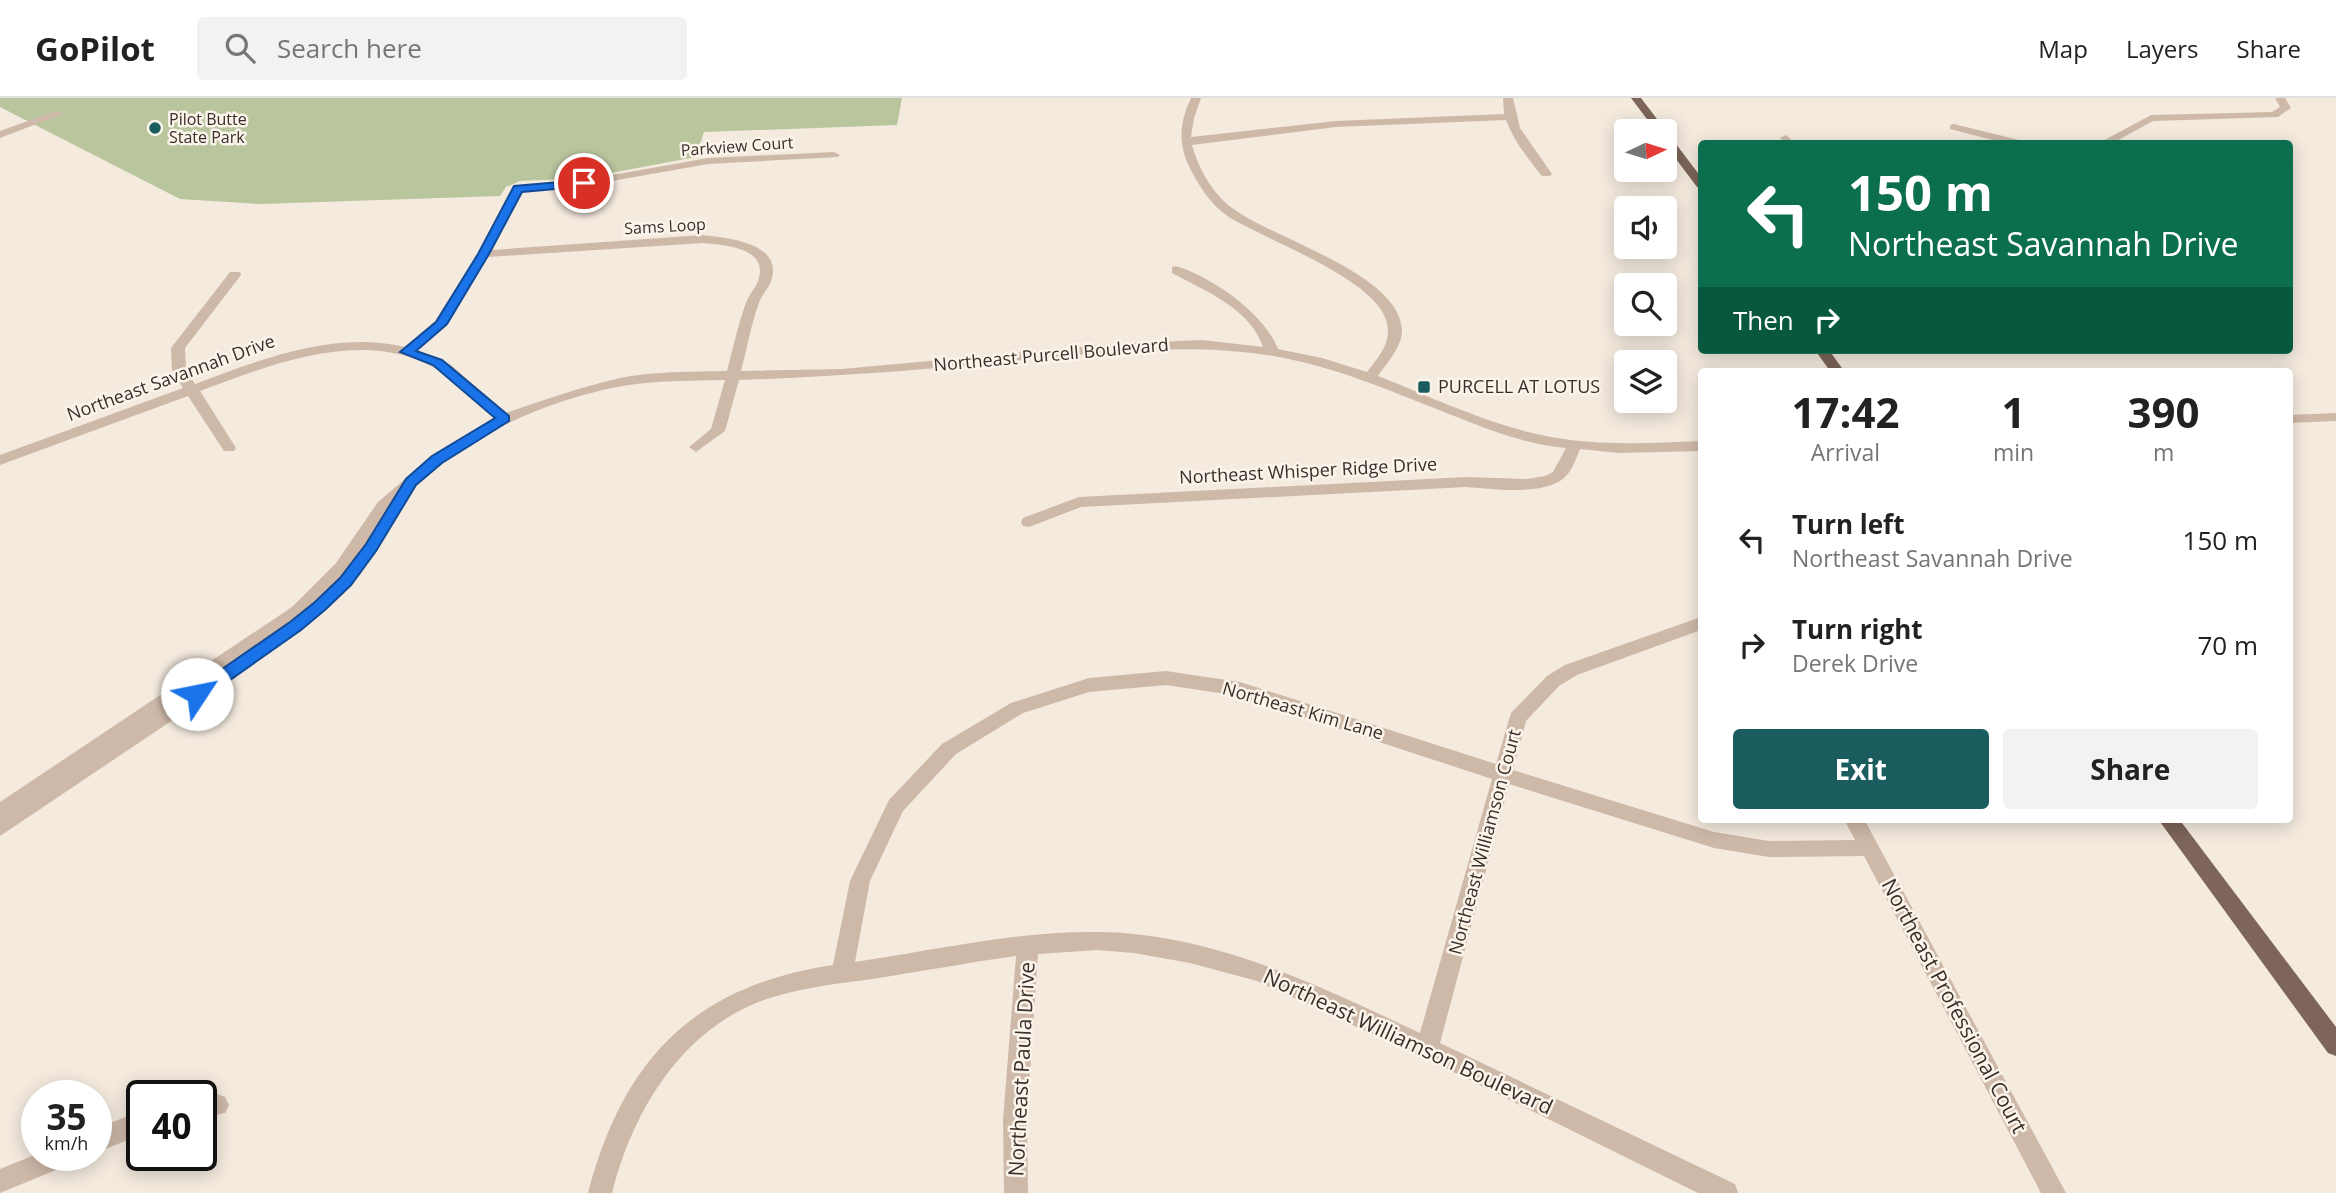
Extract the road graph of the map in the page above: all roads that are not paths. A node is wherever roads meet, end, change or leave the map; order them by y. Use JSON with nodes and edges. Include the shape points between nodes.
{"nodes":[{"id":1,"x":1196,"y":98,"type":"edge"},
{"id":2,"x":1508,"y":98,"type":"edge"},
{"id":3,"x":1636,"y":98,"type":"edge"},
{"id":4,"x":2280,"y":98,"type":"edge"},
{"id":5,"x":60,"y":113,"type":"dead end"},
{"id":6,"x":1510,"y":117,"type":"junction"},
{"id":7,"x":1652,"y":119,"type":"edge"},
{"id":8,"x":1954,"y":127,"type":"dead end"},
{"id":9,"x":0,"y":135,"type":"edge"},
{"id":10,"x":2007,"y":140,"type":"edge"},
{"id":11,"x":2110,"y":140,"type":"edge"},
{"id":12,"x":1185,"y":141,"type":"junction"},
{"id":13,"x":1677,"y":152,"type":"edge"},
{"id":14,"x":834,"y":155,"type":"dead end"},
{"id":15,"x":1546,"y":173,"type":"dead end"},
{"id":16,"x":1698,"y":181,"type":"edge"},
{"id":17,"x":484,"y":254,"type":"junction"},
{"id":18,"x":1176,"y":270,"type":"dead end"},
{"id":19,"x":236,"y":275,"type":"dead end"},
{"id":20,"x":407,"y":352,"type":"junction"},
{"id":21,"x":1272,"y":352,"type":"junction"},
{"id":22,"x":733,"y":375,"type":"junction"},
{"id":23,"x":1370,"y":378,"type":"junction"},
{"id":24,"x":193,"y":390,"type":"junction"},
{"id":25,"x":2336,"y":417,"type":"edge"},
{"id":26,"x":504,"y":419,"type":"junction"},
{"id":27,"x":2293,"y":419,"type":"edge"},
{"id":28,"x":1574,"y":446,"type":"junction"},
{"id":29,"x":1698,"y":446,"type":"edge"},
{"id":30,"x":696,"y":447,"type":"dead end"},
{"id":31,"x":229,"y":448,"type":"dead end"},
{"id":32,"x":0,"y":460,"type":"edge"},
{"id":33,"x":411,"y":482,"type":"junction"},
{"id":34,"x":1029,"y":522,"type":"dead end"},
{"id":35,"x":1698,"y":624,"type":"edge"},
{"id":36,"x":1503,"y":772,"type":"junction"},
{"id":37,"x":0,"y":813,"type":"edge"},
{"id":38,"x":1856,"y":823,"type":"edge"},
{"id":39,"x":2171,"y":823,"type":"edge"},
{"id":40,"x":0,"y":828,"type":"edge"},
{"id":41,"x":1869,"y":848,"type":"junction"},
{"id":42,"x":1028,"y":945,"type":"junction"},
{"id":43,"x":842,"y":974,"type":"junction"},
{"id":44,"x":2336,"y":1045,"type":"edge"},
{"id":45,"x":1428,"y":1047,"type":"junction"},
{"id":46,"x":25,"y":1171,"type":"edge"},
{"id":47,"x":0,"y":1181,"type":"edge"},
{"id":48,"x":600,"y":1193,"type":"edge"},
{"id":49,"x":1016,"y":1193,"type":"edge"},
{"id":50,"x":1726,"y":1193,"type":"edge"},
{"id":51,"x":2054,"y":1193,"type":"edge"}],
"edges":[{"from":1,"to":12,"type":"street","via":[[1184,126]]},
{"from":2,"to":6,"type":"street"},
{"from":3,"to":7,"type":"main road"},
{"from":4,"to":11,"type":"street","via":[[2286,108],[2274,115],[2151,118]]},
{"from":5,"to":9,"type":"street"},
{"from":6,"to":12,"type":"street","via":[[1336,124]]},
{"from":6,"to":15,"type":"street"},
{"from":8,"to":10,"type":"street"},
{"from":12,"to":23,"type":"street","via":[[1208,191],[1234,215],[1350,274],[1378,296],[1395,326],[1394,338]]},
{"from":13,"to":16,"type":"main road"},
{"from":14,"to":17,"type":"street","name":"Parkview Court","via":[[708,161],[584,183],[518,189]]},
{"from":17,"to":20,"type":"street","via":[[440,324]]},
{"from":17,"to":22,"type":"street","name":"Sams Loop","via":[[703,239],[755,251],[765,263],[766,278],[753,302]]},
{"from":18,"to":21,"type":"street","via":[[1238,306],[1269,338]]},
{"from":19,"to":24,"type":"street","via":[[178,348],[179,370]]},
{"from":20,"to":24,"type":"street","name":"Northeast Savannah Drive","via":[[357,347],[317,351],[272,360]]},
{"from":20,"to":26,"type":"street","name":"Northeast Savannah Drive","via":[[438,363]]},
{"from":21,"to":22,"type":"street","name":"Northeast Purcell Boulevard","via":[[1167,344],[842,373]]},
{"from":21,"to":23,"type":"street","name":"Northeast Purcell Boulevard"},
{"from":22,"to":26,"type":"street","name":"Northeast Purcell Boulevard","via":[[622,382]]},
{"from":22,"to":30,"type":"street","via":[[718,431]]},
{"from":23,"to":28,"type":"street","name":"Northeast Purcell Boulevard","via":[[1505,431]]},
{"from":24,"to":31,"type":"street"},
{"from":24,"to":32,"type":"street","name":"Northeast Savannah Drive"},
{"from":25,"to":27,"type":"street"},
{"from":26,"to":33,"type":"street","name":"Northeast Purcell Boulevard","via":[[437,460]]},
{"from":28,"to":29,"type":"street","name":"Northeast Purcell Boulevard"},
{"from":28,"to":34,"type":"street","name":"Northeast Whisper Ridge Drive","via":[[1559,475],[1523,484],[1466,482],[1079,502]]},
{"from":33,"to":37,"type":"street","name":"Northeast Purcell Boulevard","via":[[384,506],[342,567],[298,611]]},
{"from":33,"to":40,"type":"street","name":"Northeast Purcell Boulevard","via":[[356,569],[296,626]]},
{"from":35,"to":36,"type":"street","name":"Northeast Williamson Court","via":[[1570,670],[1553,681],[1518,718]]},
{"from":36,"to":41,"type":"street","name":"Northeast Kim Lane","via":[[1714,840],[1769,849]]},
{"from":36,"to":43,"type":"street","name":"Northeast Kim Lane","via":[[1240,689],[1166,678],[1089,685],[1017,708],[949,749],[895,806],[860,881]]},
{"from":36,"to":45,"type":"street","name":"Northeast Williamson Court"},
{"from":38,"to":41,"type":"street","name":"Northeast Professional Court"},
{"from":39,"to":44,"type":"main road"},
{"from":41,"to":51,"type":"street","name":"Northeast Professional Court"},
{"from":42,"to":43,"type":"street","name":"Northeast Williamson Boulevard"},
{"from":42,"to":45,"type":"street","name":"Northeast Williamson Boulevard","via":[[1100,941],[1170,948],[1248,968]]},
{"from":42,"to":49,"type":"street","name":"Northeast Paula Drive","via":[[1015,1120]]},
{"from":43,"to":48,"type":"street","name":"Northeast Williamson Boulevard","via":[[786,983],[734,1003],[682,1039],[640,1090],[607,1160]]},
{"from":45,"to":50,"type":"street","name":"Northeast Williamson Boulevard"},
{"from":46,"to":47,"type":"street"}]}
